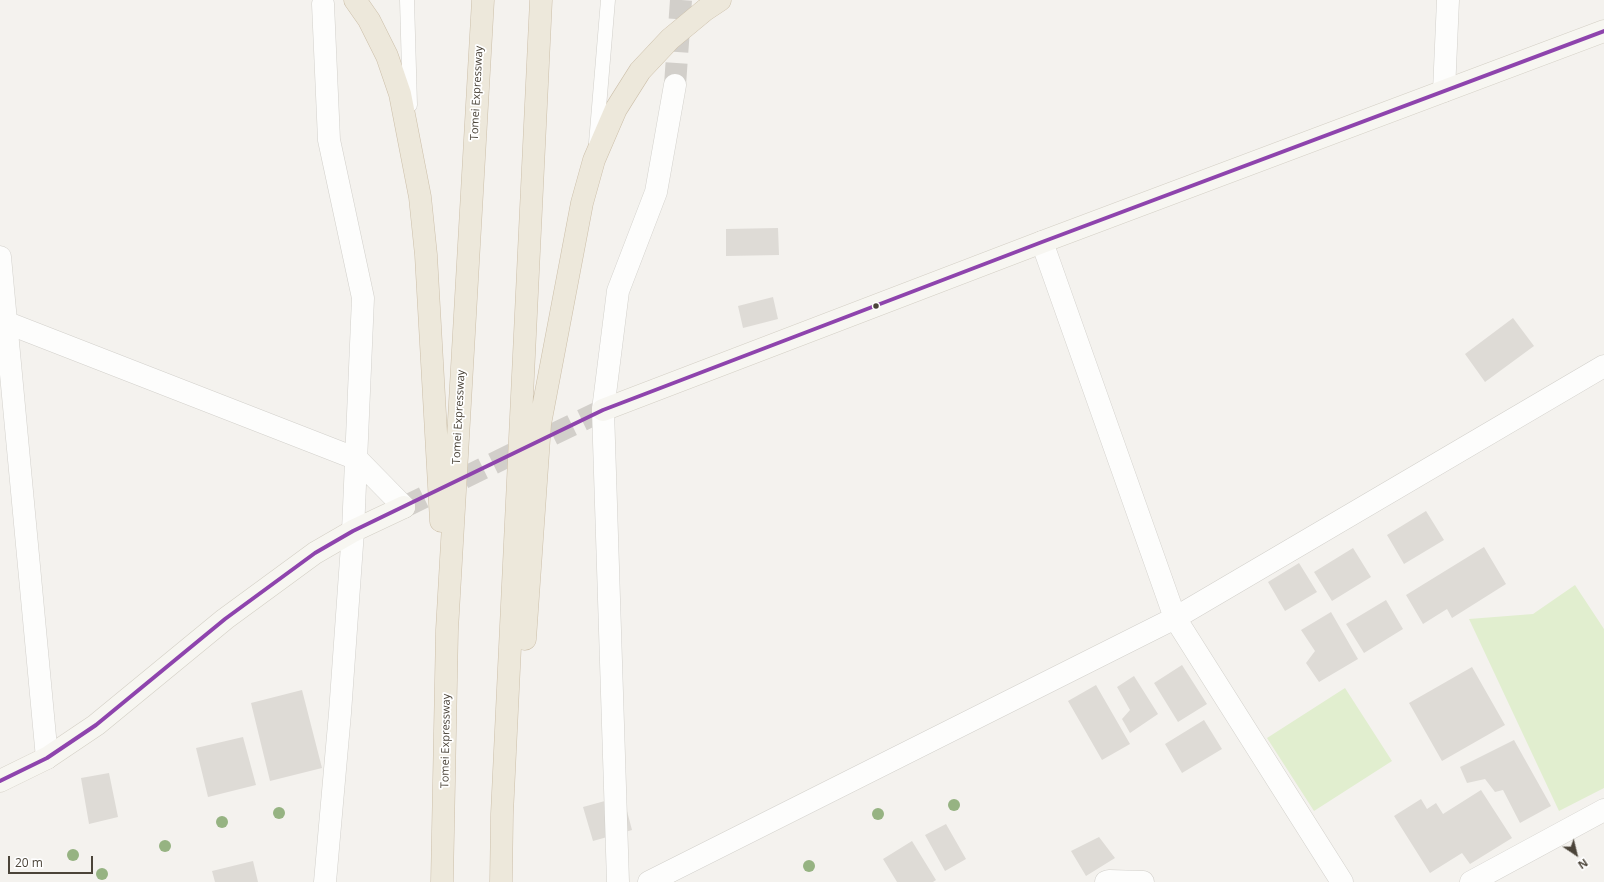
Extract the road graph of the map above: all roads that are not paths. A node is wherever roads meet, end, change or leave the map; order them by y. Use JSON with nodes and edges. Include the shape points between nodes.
{"nodes":[{"id":1,"x":355,"y":0,"type":"edge"},
{"id":2,"x":407,"y":0,"type":"edge"},
{"id":3,"x":483,"y":0,"type":"edge"},
{"id":4,"x":541,"y":0,"type":"edge"},
{"id":5,"x":608,"y":0,"type":"edge"},
{"id":6,"x":720,"y":0,"type":"edge"},
{"id":7,"x":1448,"y":0,"type":"edge"},
{"id":8,"x":323,"y":4,"type":"dead end"},
{"id":9,"x":1604,"y":31,"type":"edge"},
{"id":10,"x":675,"y":85,"type":"tunnel mouth"},
{"id":11,"x":1444,"y":91,"type":"junction"},
{"id":12,"x":411,"y":146,"type":"junction"},
{"id":13,"x":594,"y":160,"type":"junction"},
{"id":14,"x":1042,"y":242,"type":"junction"},
{"id":15,"x":0,"y":257,"type":"edge"},
{"id":16,"x":3,"y":321,"type":"edge"},
{"id":17,"x":1604,"y":366,"type":"edge"},
{"id":18,"x":603,"y":410,"type":"junction"},
{"id":19,"x":356,"y":460,"type":"junction"},
{"id":20,"x":404,"y":507,"type":"joint"},
{"id":21,"x":353,"y":531,"type":"junction"},
{"id":22,"x":1175,"y":618,"type":"junction"},
{"id":23,"x":447,"y":630,"type":"junction"},
{"id":24,"x":47,"y":758,"type":"junction"},
{"id":25,"x":0,"y":781,"type":"edge"},
{"id":26,"x":1604,"y":810,"type":"edge"},
{"id":27,"x":502,"y":814,"type":"junction"},
{"id":28,"x":1498,"y":876,"type":"edge"},
{"id":29,"x":673,"y":877,"type":"edge"},
{"id":30,"x":325,"y":882,"type":"edge"},
{"id":31,"x":442,"y":882,"type":"edge"},
{"id":32,"x":501,"y":882,"type":"edge"},
{"id":33,"x":618,"y":882,"type":"edge"},
{"id":34,"x":649,"y":882,"type":"edge"},
{"id":35,"x":1106,"y":882,"type":"edge"},
{"id":36,"x":1143,"y":882,"type":"edge"},
{"id":37,"x":1342,"y":882,"type":"edge"},
{"id":38,"x":1471,"y":882,"type":"edge"}],
"edges":[{"from":1,"to":12,"type":"highway","via":[[369,20],[387,56],[400,94]]},
{"from":2,"to":12,"type":"lane"},
{"from":3,"to":23,"type":"highway","name":"Tomei Expressway"},
{"from":4,"to":27,"type":"highway"},
{"from":5,"to":13,"type":"lane"},
{"from":6,"to":13,"type":"highway","via":[[670,39],[640,71],[616,109]]},
{"from":7,"to":11,"type":"street"},
{"from":8,"to":19,"type":"street","via":[[329,140],[363,298]]},
{"from":9,"to":11,"type":"main road"},
{"from":10,"to":18,"type":"street","via":[[656,192],[618,291]]},
{"from":11,"to":14,"type":"main road"},
{"from":12,"to":23,"type":"highway","via":[[426,255]]},
{"from":13,"to":27,"type":"highway","via":[[582,203],[540,424],[522,683]]},
{"from":14,"to":18,"type":"main road"},
{"from":14,"to":22,"type":"street"},
{"from":15,"to":16,"type":"street"},
{"from":16,"to":19,"type":"street"},
{"from":16,"to":24,"type":"street"},
{"from":17,"to":22,"type":"street"},
{"from":18,"to":33,"type":"street"},
{"from":19,"to":20,"type":"street"},
{"from":19,"to":21,"type":"street"},
{"from":20,"to":21,"type":"main road"},
{"from":21,"to":24,"type":"main road","via":[[315,553],[225,619],[96,725]]},
{"from":21,"to":30,"type":"street"},
{"from":22,"to":29,"type":"street"},
{"from":22,"to":37,"type":"street"},
{"from":23,"to":31,"type":"highway","name":"Tomei Expressway"},
{"from":24,"to":25,"type":"main road"},
{"from":26,"to":28,"type":"street"},
{"from":27,"to":32,"type":"highway"},
{"from":28,"to":38,"type":"street"},
{"from":29,"to":34,"type":"street"},
{"from":35,"to":36,"type":"street"}]}
